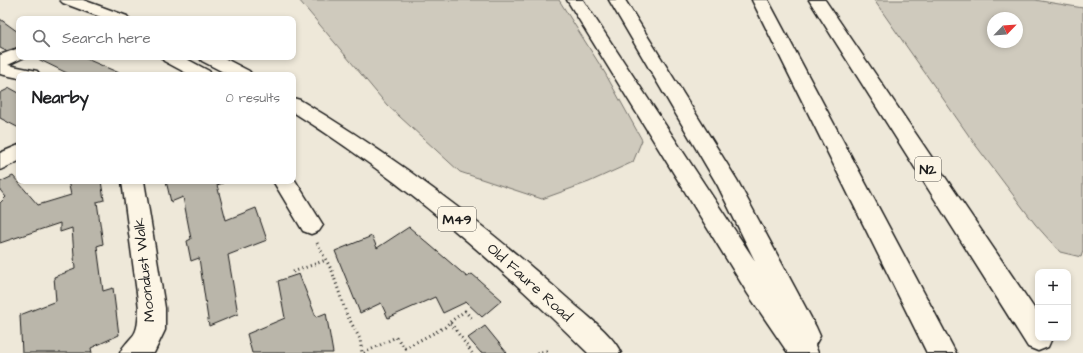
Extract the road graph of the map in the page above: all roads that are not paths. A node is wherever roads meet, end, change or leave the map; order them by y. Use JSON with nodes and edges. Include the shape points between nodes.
{"nodes":[{"id":1,"x":68,"y":0,"type":"edge"},
{"id":2,"x":575,"y":0,"type":"edge"},
{"id":3,"x":617,"y":0,"type":"edge"},
{"id":4,"x":760,"y":0,"type":"edge"},
{"id":5,"x":817,"y":0,"type":"edge"},
{"id":6,"x":112,"y":16,"type":"edge"},
{"id":7,"x":16,"y":54,"type":"edge"},
{"id":8,"x":176,"y":60,"type":"edge"},
{"id":9,"x":214,"y":60,"type":"edge"},
{"id":10,"x":0,"y":62,"type":"edge"},
{"id":11,"x":0,"y":69,"type":"edge"},
{"id":12,"x":16,"y":72,"type":"edge"},
{"id":13,"x":198,"y":72,"type":"edge"},
{"id":14,"x":237,"y":72,"type":"edge"},
{"id":15,"x":296,"y":106,"type":"edge"},
{"id":16,"x":16,"y":154,"type":"edge"},
{"id":17,"x":0,"y":163,"type":"edge"},
{"id":18,"x":133,"y":184,"type":"edge"},
{"id":19,"x":286,"y":184,"type":"edge"},
{"id":20,"x":311,"y":225,"type":"road end"},
{"id":21,"x":1035,"y":333,"type":"edge"},
{"id":22,"x":1040,"y":341,"type":"edge"},
{"id":23,"x":134,"y":353,"type":"edge"},
{"id":24,"x":607,"y":353,"type":"edge"},
{"id":25,"x":804,"y":353,"type":"edge"},
{"id":26,"x":815,"y":353,"type":"edge"},
{"id":27,"x":942,"y":353,"type":"edge"},
{"id":28,"x":1048,"y":353,"type":"edge"}],
"edges":[{"from":1,"to":6,"type":"main road"},
{"from":2,"to":25,"type":"main road","via":[[757,286]]},
{"from":3,"to":26,"type":"main road","via":[[729,186]]},
{"from":4,"to":27,"type":"main road"},
{"from":5,"to":21,"type":"main road","number":"N2"},
{"from":7,"to":10,"type":"main road"},
{"from":8,"to":13,"type":"main road"},
{"from":9,"to":14,"type":"main road"},
{"from":11,"to":12,"type":"main road"},
{"from":15,"to":24,"type":"main road","name":"Old Faure Road","number":"M49","via":[[359,145],[428,196],[535,285]]},
{"from":16,"to":17,"type":"main road"},
{"from":18,"to":23,"type":"main road","name":"Moondust Walk","via":[[152,308],[151,330],[142,347]]},
{"from":19,"to":20,"type":"main road"},
{"from":22,"to":28,"type":"main road","number":"N2"}]}
